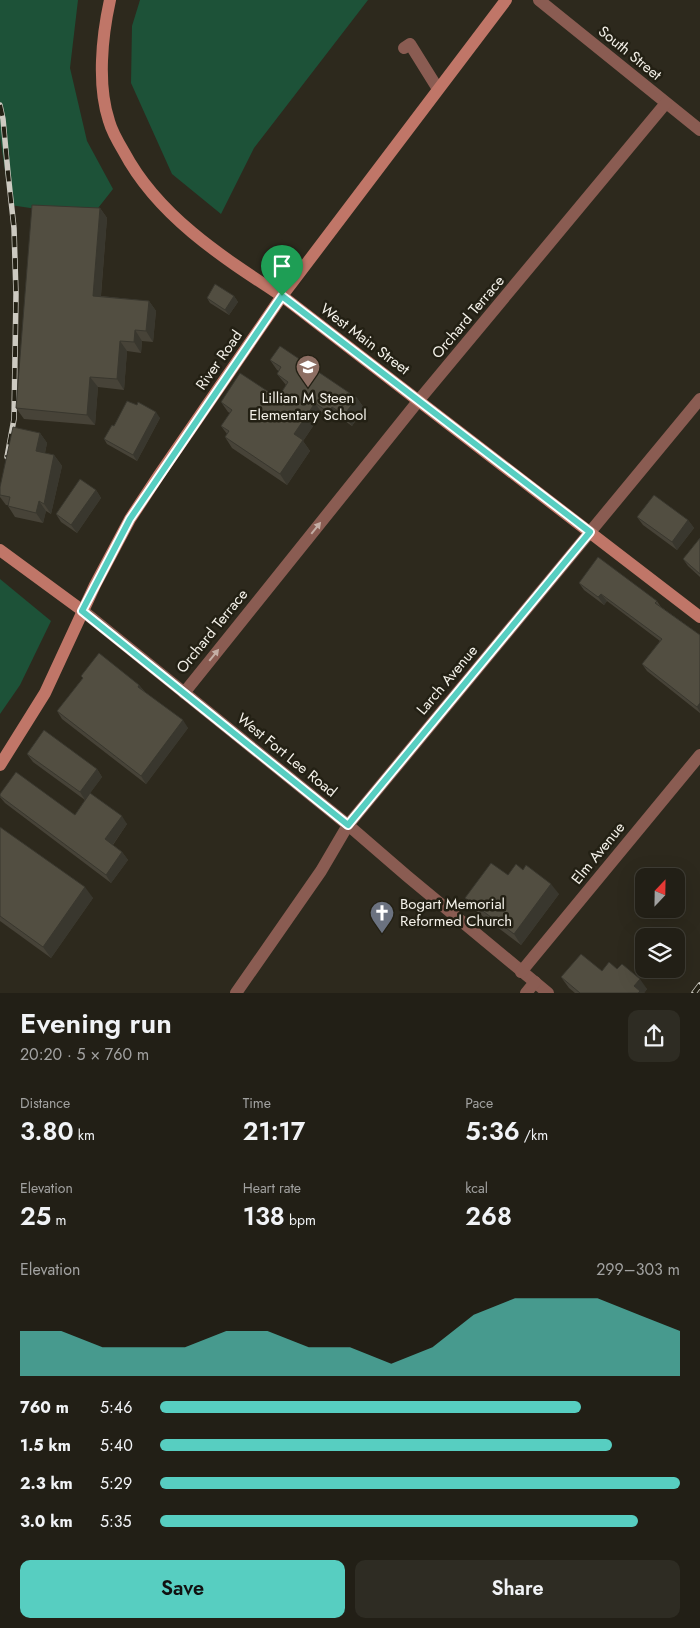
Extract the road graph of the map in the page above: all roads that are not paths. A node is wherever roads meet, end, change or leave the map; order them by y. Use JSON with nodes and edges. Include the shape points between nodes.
{"nodes":[{"id":1,"x":110,"y":0,"type":"edge"},
{"id":2,"x":506,"y":0,"type":"edge"},
{"id":3,"x":539,"y":0,"type":"edge"},
{"id":4,"x":404,"y":48,"type":"dead end"},
{"id":5,"x":438,"y":88,"type":"junction"},
{"id":6,"x":666,"y":103,"type":"junction"},
{"id":7,"x":700,"y":130,"type":"edge"},
{"id":8,"x":282,"y":296,"type":"junction"},
{"id":9,"x":419,"y":400,"type":"junction"},
{"id":10,"x":700,"y":400,"type":"edge"},
{"id":11,"x":590,"y":532,"type":"junction"},
{"id":12,"x":0,"y":550,"type":"edge"},
{"id":13,"x":82,"y":611,"type":"junction"},
{"id":14,"x":700,"y":617,"type":"edge"},
{"id":15,"x":184,"y":693,"type":"junction"},
{"id":16,"x":700,"y":754,"type":"edge"},
{"id":17,"x":0,"y":765,"type":"edge"},
{"id":18,"x":348,"y":825,"type":"junction"},
{"id":19,"x":521,"y":972,"type":"junction"},
{"id":20,"x":535,"y":982,"type":"junction"},
{"id":21,"x":236,"y":993,"type":"edge"},
{"id":22,"x":526,"y":993,"type":"edge"},
{"id":23,"x":548,"y":993,"type":"edge"}],
"edges":[{"from":1,"to":8,"type":"main road","name":"West Main Street","via":[[103,47],[104,100],[108,120],[130,164],[158,202],[190,232]]},
{"from":2,"to":5,"type":"main road","name":"River Road"},
{"from":3,"to":6,"type":"street","name":"South Street"},
{"from":4,"to":5,"type":"street","via":[[410,44]]},
{"from":5,"to":8,"type":"main road","name":"River Road"},
{"from":6,"to":7,"type":"street","name":"South Street"},
{"from":6,"to":9,"type":"street","name":"Orchard Terrace"},
{"from":8,"to":9,"type":"main road","name":"West Main Street"},
{"from":8,"to":13,"type":"main road","name":"River Road","via":[[130,519]]},
{"from":9,"to":11,"type":"main road","name":"West Main Street"},
{"from":15,"to":9,"type":"street","name":"Orchard Terrace","one_way":true},
{"from":10,"to":11,"type":"street","name":"Larch Avenue"},
{"from":11,"to":14,"type":"main road","name":"West Main Street"},
{"from":11,"to":18,"type":"street","name":"Larch Avenue"},
{"from":12,"to":13,"type":"main road","name":"West Fort Lee Road"},
{"from":13,"to":15,"type":"street","name":"West Fort Lee Road"},
{"from":13,"to":17,"type":"main road","name":"River Road","via":[[44,693]]},
{"from":15,"to":18,"type":"street","name":"West Fort Lee Road"},
{"from":16,"to":19,"type":"street","name":"Elm Avenue"},
{"from":18,"to":19,"type":"street","name":"West Fort Lee Road"},
{"from":18,"to":21,"type":"street","name":"Larch Avenue"},
{"from":19,"to":20,"type":"street","name":"West Fort Lee Road"},
{"from":20,"to":22,"type":"street"},
{"from":20,"to":23,"type":"street","name":"West Fort Lee Road"}]}
